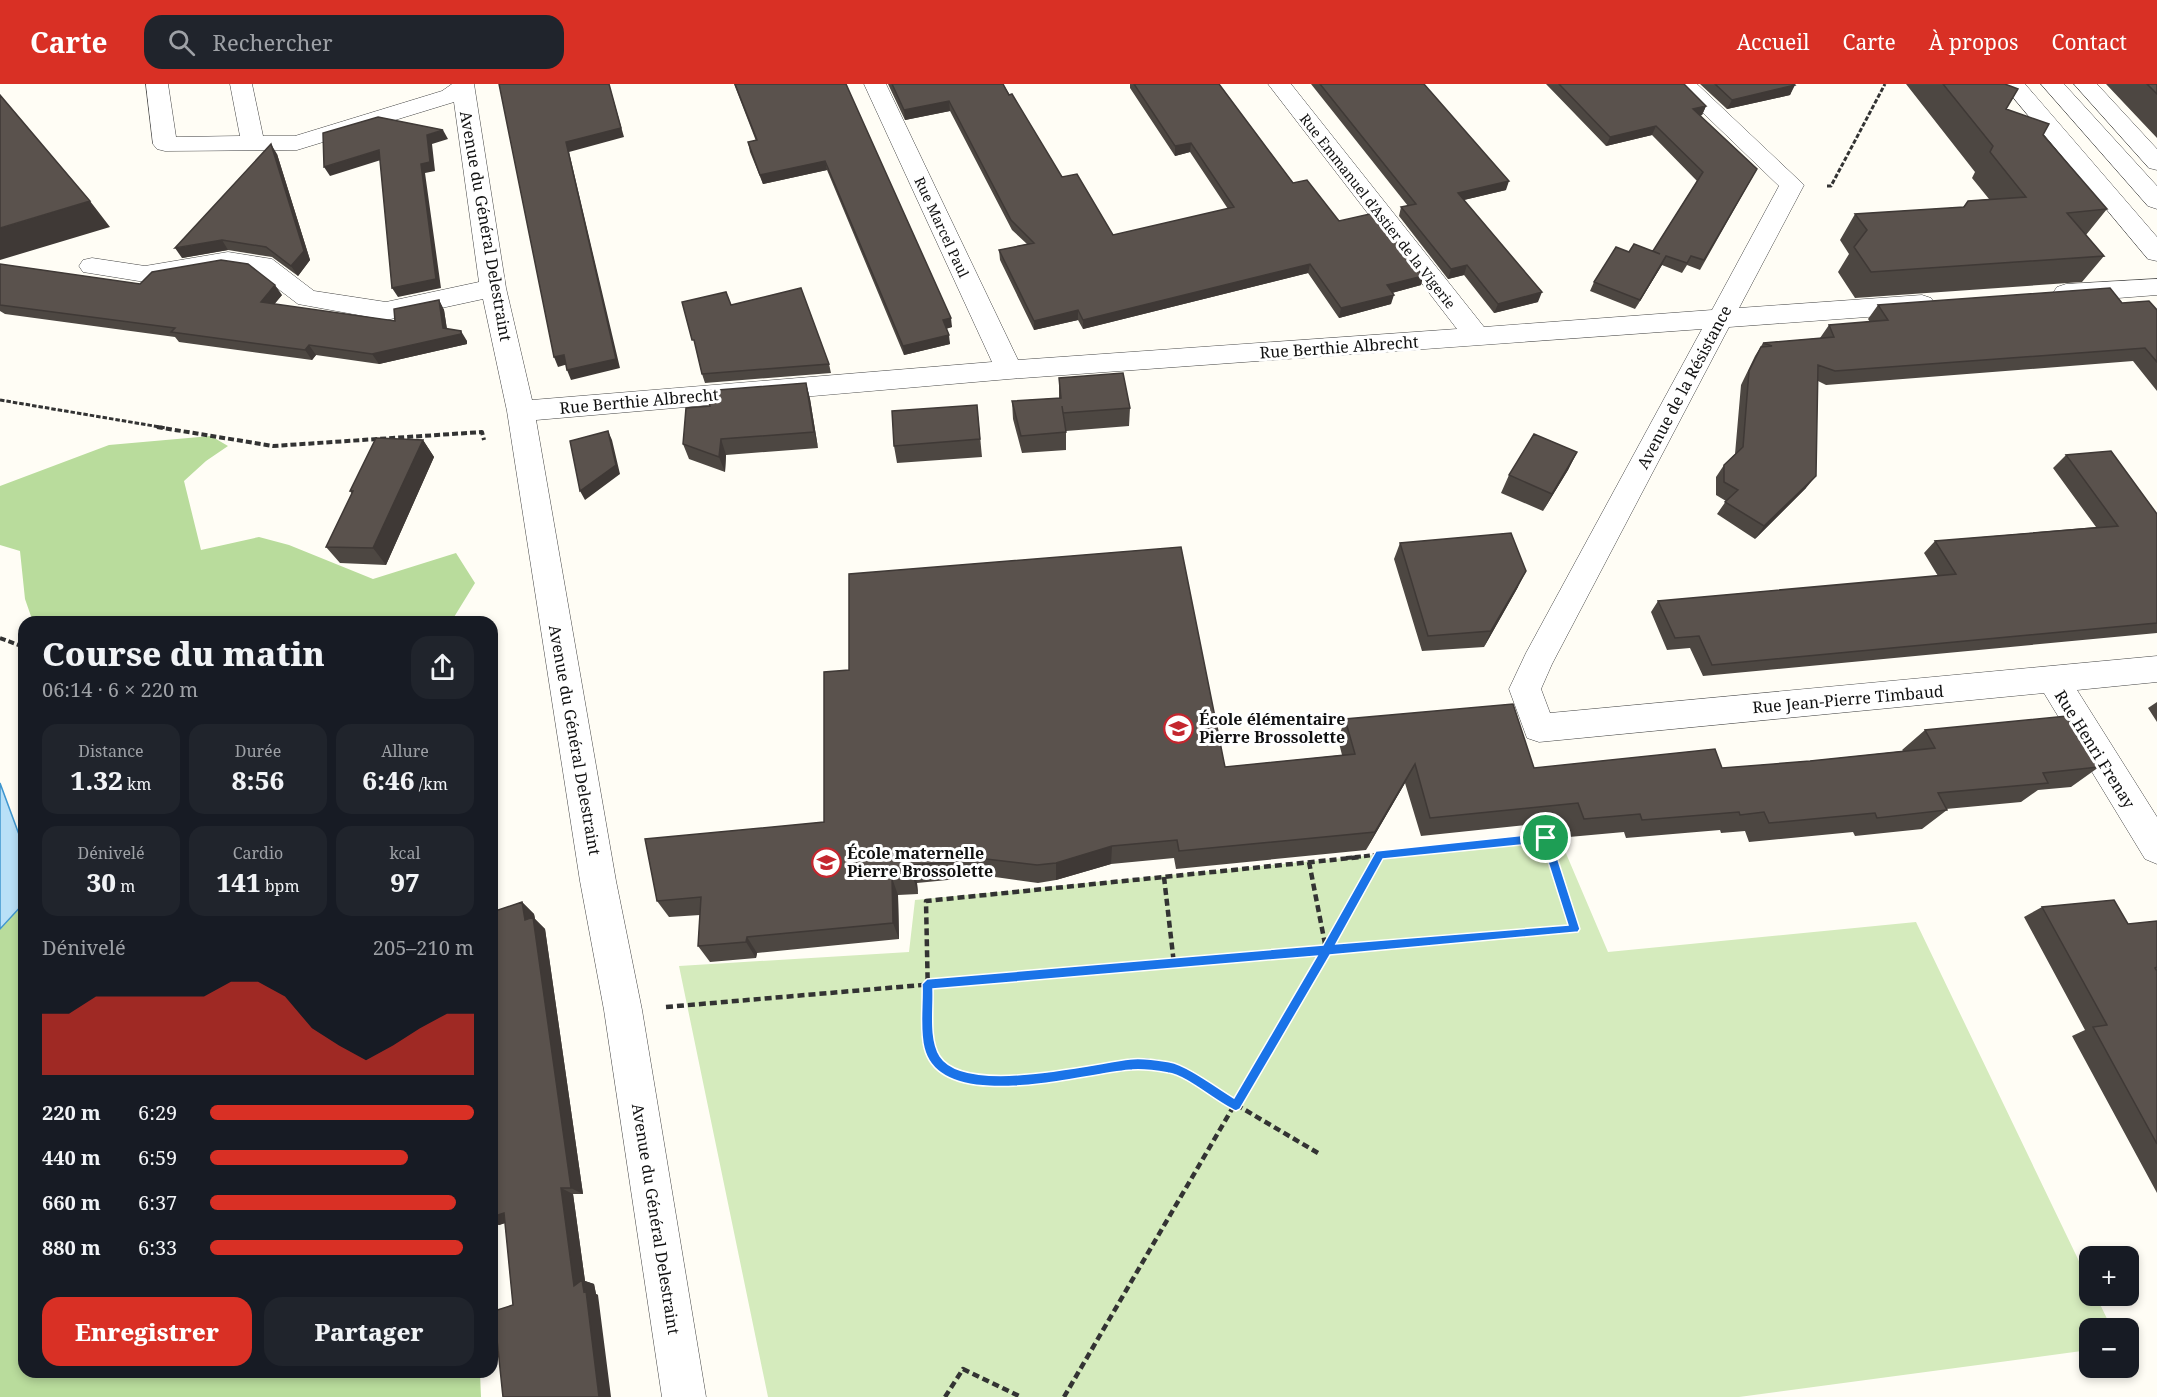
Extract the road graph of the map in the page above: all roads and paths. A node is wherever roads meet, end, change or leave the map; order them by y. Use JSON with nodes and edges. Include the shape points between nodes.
{"nodes":[{"id":1,"x":157,"y":84,"type":"edge"},
{"id":2,"x":241,"y":84,"type":"edge"},
{"id":3,"x":875,"y":84,"type":"edge"},
{"id":4,"x":1279,"y":84,"type":"edge"},
{"id":5,"x":1684,"y":84,"type":"edge"},
{"id":6,"x":1885,"y":84,"type":"edge"},
{"id":7,"x":2013,"y":84,"type":"edge"},
{"id":8,"x":2052,"y":84,"type":"edge"},
{"id":9,"x":2085,"y":84,"type":"edge"},
{"id":10,"x":463,"y":86,"type":"edge"},
{"id":11,"x":253,"y":143,"type":"junction"},
{"id":12,"x":2157,"y":163,"type":"edge"},
{"id":13,"x":1792,"y":185,"type":"junction"},
{"id":14,"x":2157,"y":201,"type":"edge"},
{"id":15,"x":2157,"y":253,"type":"edge"},
{"id":16,"x":92,"y":266,"type":"dead end"},
{"id":17,"x":2157,"y":287,"type":"edge"},
{"id":18,"x":493,"y":288,"type":"junction"},
{"id":19,"x":2045,"y":295,"type":"edge"},
{"id":20,"x":1950,"y":302,"type":"edge"},
{"id":21,"x":1720,"y":319,"type":"junction"},
{"id":22,"x":1478,"y":337,"type":"junction"},
{"id":23,"x":1009,"y":370,"type":"junction"},
{"id":24,"x":0,"y":400,"type":"edge"},
{"id":25,"x":521,"y":411,"type":"junction"},
{"id":26,"x":526,"y":453,"type":"junction"},
{"id":27,"x":0,"y":638,"type":"edge"},
{"id":28,"x":18,"y":645,"type":"edge"},
{"id":29,"x":2157,"y":669,"type":"edge"},
{"id":30,"x":2052,"y":680,"type":"junction"},
{"id":31,"x":1539,"y":729,"type":"joint"},
{"id":32,"x":1539,"y":816,"type":"edge"},
{"id":33,"x":1546,"y":838,"type":"junction"},
{"id":34,"x":2157,"y":848,"type":"edge"},
{"id":35,"x":1380,"y":855,"type":"junction"},
{"id":36,"x":1309,"y":862,"type":"junction"},
{"id":37,"x":1164,"y":877,"type":"junction"},
{"id":38,"x":1326,"y":950,"type":"junction"},
{"id":39,"x":1174,"y":964,"type":"junction"},
{"id":40,"x":927,"y":984,"type":"junction"},
{"id":41,"x":623,"y":1010,"type":"junction"},
{"id":42,"x":1236,"y":1105,"type":"junction"},
{"id":43,"x":1318,"y":1153,"type":"dead end"},
{"id":44,"x":684,"y":1397,"type":"edge"},
{"id":45,"x":945,"y":1397,"type":"edge"},
{"id":46,"x":1021,"y":1397,"type":"edge"},
{"id":47,"x":1064,"y":1397,"type":"edge"}],
"edges":[{"from":1,"to":11,"type":"street","via":[[165,144]]},
{"from":2,"to":11,"type":"street"},
{"from":3,"to":23,"type":"street","name":"Rue Marcel Paul"},
{"from":4,"to":22,"type":"street","name":"Rue Emmanuel d'Astier de la Vigerie"},
{"from":5,"to":13,"type":"street"},
{"from":6,"to":13,"type":"path","via":[[1832,186]]},
{"from":7,"to":15,"type":"street"},
{"from":8,"to":14,"type":"street"},
{"from":9,"to":12,"type":"street"},
{"from":10,"to":11,"type":"street","via":[[450,96],[297,143]]},
{"from":10,"to":18,"type":"street","name":"Avenue du Général Delestraint"},
{"from":13,"to":21,"type":"street","name":"Avenue de la Résistance"},
{"from":16,"to":18,"type":"street","via":[[145,274],[228,260],[263,265],[308,298],[386,311]]},
{"from":17,"to":19,"type":"street"},
{"from":18,"to":25,"type":"street","name":"Avenue du Général Delestraint"},
{"from":20,"to":21,"type":"street","name":"Rue Berthie Albrecht"},
{"from":21,"to":22,"type":"street","name":"Rue Berthie Albrecht"},
{"from":21,"to":31,"type":"street","name":"Avenue de la Résistance","via":[[1525,689]]},
{"from":22,"to":23,"type":"street","name":"Rue Berthie Albrecht"},
{"from":23,"to":25,"type":"street","name":"Rue Berthie Albrecht"},
{"from":24,"to":26,"type":"path","via":[[273,446],[482,432],[491,463]]},
{"from":25,"to":26,"type":"street","name":"Avenue du Général Delestraint"},
{"from":26,"to":41,"type":"street","name":"Avenue du Général Delestraint"},
{"from":27,"to":28,"type":"path"},
{"from":29,"to":30,"type":"street","name":"Rue Jean-Pierre Timbaud"},
{"from":30,"to":31,"type":"street","name":"Rue Jean-Pierre Timbaud"},
{"from":30,"to":34,"type":"street","name":"Rue Henri Frenay"},
{"from":32,"to":33,"type":"path"},
{"from":33,"to":35,"type":"path"},
{"from":33,"to":38,"type":"path","via":[[1575,929]]},
{"from":35,"to":36,"type":"path"},
{"from":35,"to":38,"type":"path"},
{"from":36,"to":37,"type":"path"},
{"from":36,"to":38,"type":"path"},
{"from":37,"to":39,"type":"path"},
{"from":37,"to":40,"type":"path","via":[[926,901]]},
{"from":38,"to":39,"type":"path"},
{"from":38,"to":42,"type":"path"},
{"from":39,"to":40,"type":"path"},
{"from":40,"to":41,"type":"path"},
{"from":40,"to":42,"type":"path","via":[[930,1048],[937,1062],[952,1073],[1000,1081],[1153,1064],[1174,1068]]},
{"from":41,"to":44,"type":"street","name":"Avenue du Général Delestraint"},
{"from":42,"to":43,"type":"path"},
{"from":42,"to":47,"type":"path"},
{"from":45,"to":46,"type":"path","via":[[963,1369]]}]}
